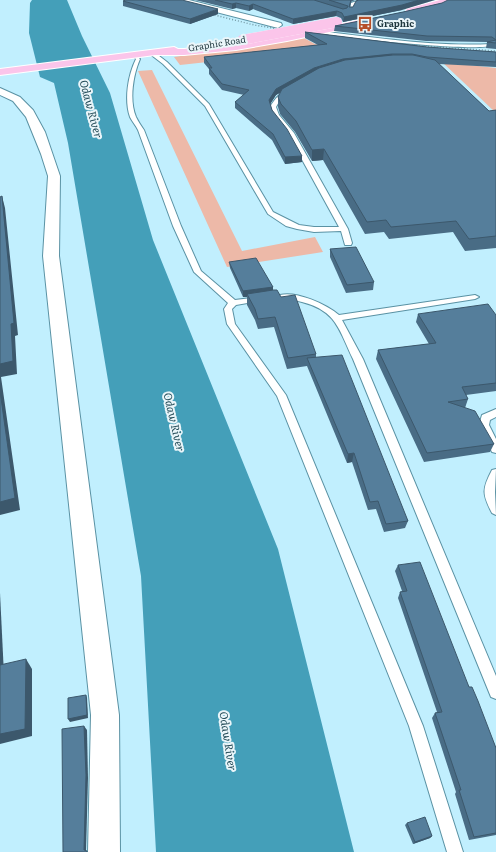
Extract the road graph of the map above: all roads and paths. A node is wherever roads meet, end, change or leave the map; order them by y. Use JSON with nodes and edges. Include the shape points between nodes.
{"nodes":[{"id":1,"x":180,"y":0,"type":"edge"},
{"id":2,"x":431,"y":0,"type":"edge"},
{"id":3,"x":450,"y":0,"type":"edge"},
{"id":4,"x":368,"y":10,"type":"edge"},
{"id":5,"x":340,"y":15,"type":"junction"},
{"id":6,"x":278,"y":25,"type":"junction"},
{"id":7,"x":317,"y":32,"type":"junction"},
{"id":8,"x":306,"y":34,"type":"junction"},
{"id":9,"x":236,"y":36,"type":"junction"},
{"id":10,"x":187,"y":42,"type":"dead end"},
{"id":11,"x":494,"y":49,"type":"edge"},
{"id":12,"x":155,"y":53,"type":"junction"},
{"id":13,"x":117,"y":54,"type":"junction"},
{"id":14,"x":135,"y":55,"type":"junction"},
{"id":15,"x":0,"y":64,"type":"edge"},
{"id":16,"x":14,"y":66,"type":"junction"},
{"id":17,"x":0,"y":72,"type":"edge"},
{"id":18,"x":293,"y":89,"type":"edge"},
{"id":19,"x":0,"y":91,"type":"edge"},
{"id":20,"x":344,"y":229,"type":"junction"},
{"id":21,"x":348,"y":243,"type":"dead end"},
{"id":22,"x":475,"y":297,"type":"dead end"},
{"id":23,"x":233,"y":303,"type":"junction"},
{"id":24,"x":337,"y":318,"type":"junction"},
{"id":25,"x":496,"y":413,"type":"edge"},
{"id":26,"x":496,"y":449,"type":"edge"},
{"id":27,"x":496,"y":473,"type":"edge"},
{"id":28,"x":496,"y":510,"type":"edge"},
{"id":29,"x":496,"y":692,"type":"edge"},
{"id":30,"x":104,"y":852,"type":"edge"},
{"id":31,"x":455,"y":852,"type":"edge"}],
"edges":[{"from":1,"to":6,"type":"street"},
{"from":2,"to":3,"type":"main road","via":[[401,10]]},
{"from":4,"to":5,"type":"main road"},
{"from":4,"to":5,"type":"main road","name":"Graphic Road"},
{"from":4,"to":7,"type":"main road"},
{"from":5,"to":6,"type":"main road"},
{"from":5,"to":9,"type":"main road","name":"Graphic Road","bridge":true},
{"from":6,"to":9,"type":"main road"},
{"from":7,"to":8,"type":"main road"},
{"from":7,"to":11,"type":"lane"},
{"from":8,"to":11,"type":"street","via":[[418,48]]},
{"from":8,"to":12,"type":"main road","via":[[204,51]]},
{"from":9,"to":12,"type":"main road","name":"Graphic Road"},
{"from":10,"to":13,"type":"main road","name":"Graphic Road"},
{"from":12,"to":14,"type":"main road","name":"Graphic Road"},
{"from":12,"to":20,"type":"lane","via":[[207,105],[270,213],[283,223],[296,228]]},
{"from":13,"to":14,"type":"main road","name":"Graphic Road"},
{"from":13,"to":16,"type":"main road","name":"Graphic Road"},
{"from":14,"to":23,"type":"lane","via":[[138,60],[134,67],[129,101],[133,117],[141,130],[177,226],[198,272]]},
{"from":15,"to":16,"type":"main road","name":"Graphic Road"},
{"from":16,"to":17,"type":"main road","name":"Graphic Road"},
{"from":18,"to":20,"type":"lane","via":[[280,97],[273,107],[276,115],[291,132]]},
{"from":19,"to":30,"type":"street","via":[[17,99],[33,117],[52,164],[54,176],[50,256],[105,715]]},
{"from":20,"to":21,"type":"lane"},
{"from":22,"to":24,"type":"lane"},
{"from":23,"to":24,"type":"lane","via":[[273,297],[297,298]]},
{"from":23,"to":31,"type":"lane","via":[[228,309],[231,324],[281,395],[416,726]]},
{"from":24,"to":29,"type":"lane","via":[[358,359]]},
{"from":25,"to":26,"type":"lane","via":[[485,418],[484,425]]},
{"from":27,"to":28,"type":"lane","via":[[489,485],[488,495]]}]}
